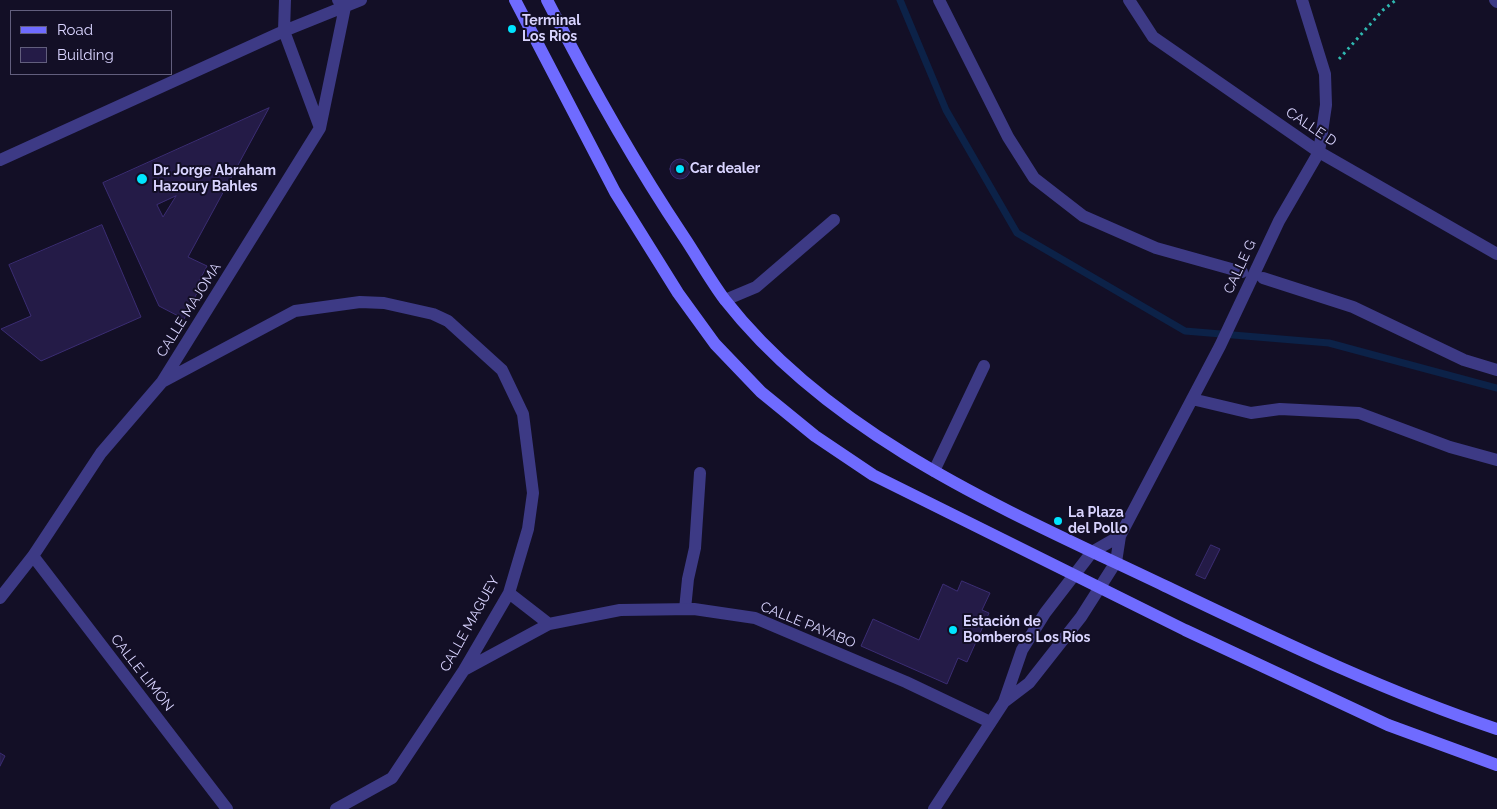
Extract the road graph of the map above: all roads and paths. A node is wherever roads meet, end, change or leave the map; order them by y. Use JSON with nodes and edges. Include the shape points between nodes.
{"nodes":[{"id":1,"x":285,"y":0,"type":"edge"},
{"id":2,"x":361,"y":0,"type":"edge"},
{"id":3,"x":514,"y":0,"type":"edge"},
{"id":4,"x":547,"y":0,"type":"edge"},
{"id":5,"x":940,"y":0,"type":"edge"},
{"id":6,"x":1129,"y":0,"type":"edge"},
{"id":7,"x":1302,"y":0,"type":"edge"},
{"id":8,"x":1396,"y":0,"type":"edge"},
{"id":9,"x":342,"y":3,"type":"edge"},
{"id":10,"x":284,"y":31,"type":"junction"},
{"id":11,"x":1325,"y":74,"type":"junction"},
{"id":12,"x":320,"y":128,"type":"junction"},
{"id":13,"x":1319,"y":152,"type":"junction"},
{"id":14,"x":0,"y":160,"type":"edge"},
{"id":15,"x":834,"y":220,"type":"dead end"},
{"id":16,"x":1497,"y":254,"type":"edge"},
{"id":17,"x":1242,"y":272,"type":"dead end"},
{"id":18,"x":1263,"y":278,"type":"dead end"},
{"id":19,"x":725,"y":300,"type":"junction"},
{"id":20,"x":984,"y":366,"type":"dead end"},
{"id":21,"x":1497,"y":370,"type":"edge"},
{"id":22,"x":162,"y":382,"type":"junction"},
{"id":23,"x":1192,"y":399,"type":"junction"},
{"id":24,"x":1497,"y":460,"type":"edge"},
{"id":25,"x":934,"y":471,"type":"junction"},
{"id":26,"x":700,"y":473,"type":"dead end"},
{"id":27,"x":1120,"y":536,"type":"junction"},
{"id":28,"x":1092,"y":552,"type":"junction"},
{"id":29,"x":32,"y":556,"type":"junction"},
{"id":30,"x":1116,"y":562,"type":"junction"},
{"id":31,"x":1074,"y":575,"type":"junction"},
{"id":32,"x":1101,"y":588,"type":"junction"},
{"id":33,"x":508,"y":592,"type":"junction"},
{"id":34,"x":0,"y":598,"type":"edge"},
{"id":35,"x":685,"y":610,"type":"junction"},
{"id":36,"x":549,"y":624,"type":"junction"},
{"id":37,"x":464,"y":670,"type":"junction"},
{"id":38,"x":1004,"y":702,"type":"junction"},
{"id":39,"x":990,"y":722,"type":"junction"},
{"id":40,"x":1497,"y":730,"type":"edge"},
{"id":41,"x":1497,"y":765,"type":"edge"},
{"id":42,"x":228,"y":809,"type":"edge"},
{"id":43,"x":336,"y":809,"type":"edge"},
{"id":44,"x":934,"y":809,"type":"edge"}],
"edges":[{"from":1,"to":10,"type":"street"},
{"from":2,"to":9,"type":"street"},
{"from":3,"to":31,"type":"main road","via":[[642,239],[715,344],[761,392],[815,436],[873,475]]},
{"from":4,"to":19,"type":"main road","via":[[600,101]]},
{"from":5,"to":17,"type":"street","via":[[1008,137],[1034,178],[1083,216],[1156,248]]},
{"from":6,"to":13,"type":"street","name":"CALLE D","via":[[1153,37]]},
{"from":7,"to":11,"type":"street","name":"CALLE G"},
{"from":8,"to":11,"type":"path"},
{"from":9,"to":10,"type":"street"},
{"from":9,"to":12,"type":"street","name":"CALLE MAJOMA"},
{"from":10,"to":12,"type":"street"},
{"from":10,"to":14,"type":"street"},
{"from":11,"to":13,"type":"street","name":"CALLE G","via":[[1326,104]]},
{"from":12,"to":22,"type":"street","name":"CALLE MAJOMA"},
{"from":13,"to":16,"type":"street","name":"CALLE D"},
{"from":13,"to":23,"type":"street","name":"CALLE G","via":[[1279,222]]},
{"from":15,"to":19,"type":"street","via":[[756,287]]},
{"from":18,"to":21,"type":"street","via":[[1354,307],[1464,360]]},
{"from":19,"to":25,"type":"main road","via":[[806,382],[868,431]]},
{"from":20,"to":25,"type":"street"},
{"from":22,"to":29,"type":"street","name":"CALLE MAJOMA","via":[[100,453]]},
{"from":22,"to":33,"type":"street","name":"CALLE MAGUEY","via":[[295,311],[360,302],[384,303],[433,314],[448,322],[502,370],[522,414],[533,493],[528,529]]},
{"from":23,"to":24,"type":"street","via":[[1251,413],[1280,409],[1359,413],[1450,447]]},
{"from":23,"to":27,"type":"street","name":"CALLE G"},
{"from":25,"to":28,"type":"main road"},
{"from":26,"to":35,"type":"street","via":[[695,548]]},
{"from":27,"to":28,"type":"street"},
{"from":27,"to":30,"type":"street"},
{"from":28,"to":30,"type":"main road"},
{"from":28,"to":31,"type":"street"},
{"from":29,"to":34,"type":"street","name":"CALLE MAJOMA"},
{"from":29,"to":42,"type":"street","name":"CALLE LIMÓN"},
{"from":30,"to":32,"type":"street"},
{"from":30,"to":40,"type":"main road","via":[[1399,694]]},
{"from":31,"to":32,"type":"main road"},
{"from":31,"to":38,"type":"street","via":[[1022,650]]},
{"from":32,"to":38,"type":"street","via":[[1029,683]]},
{"from":32,"to":41,"type":"main road","via":[[1388,725]]},
{"from":33,"to":36,"type":"street"},
{"from":33,"to":37,"type":"street","name":"CALLE MAGUEY"},
{"from":35,"to":36,"type":"street","name":"CALLE PAYABO","via":[[620,610]]},
{"from":35,"to":39,"type":"street","name":"CALLE PAYABO","via":[[755,618],[906,682]]},
{"from":36,"to":37,"type":"street","name":"CALLE PAYABO"},
{"from":37,"to":43,"type":"street","name":"CALLE MAGUEY","via":[[392,778]]},
{"from":38,"to":39,"type":"street"},
{"from":39,"to":44,"type":"street"}]}
